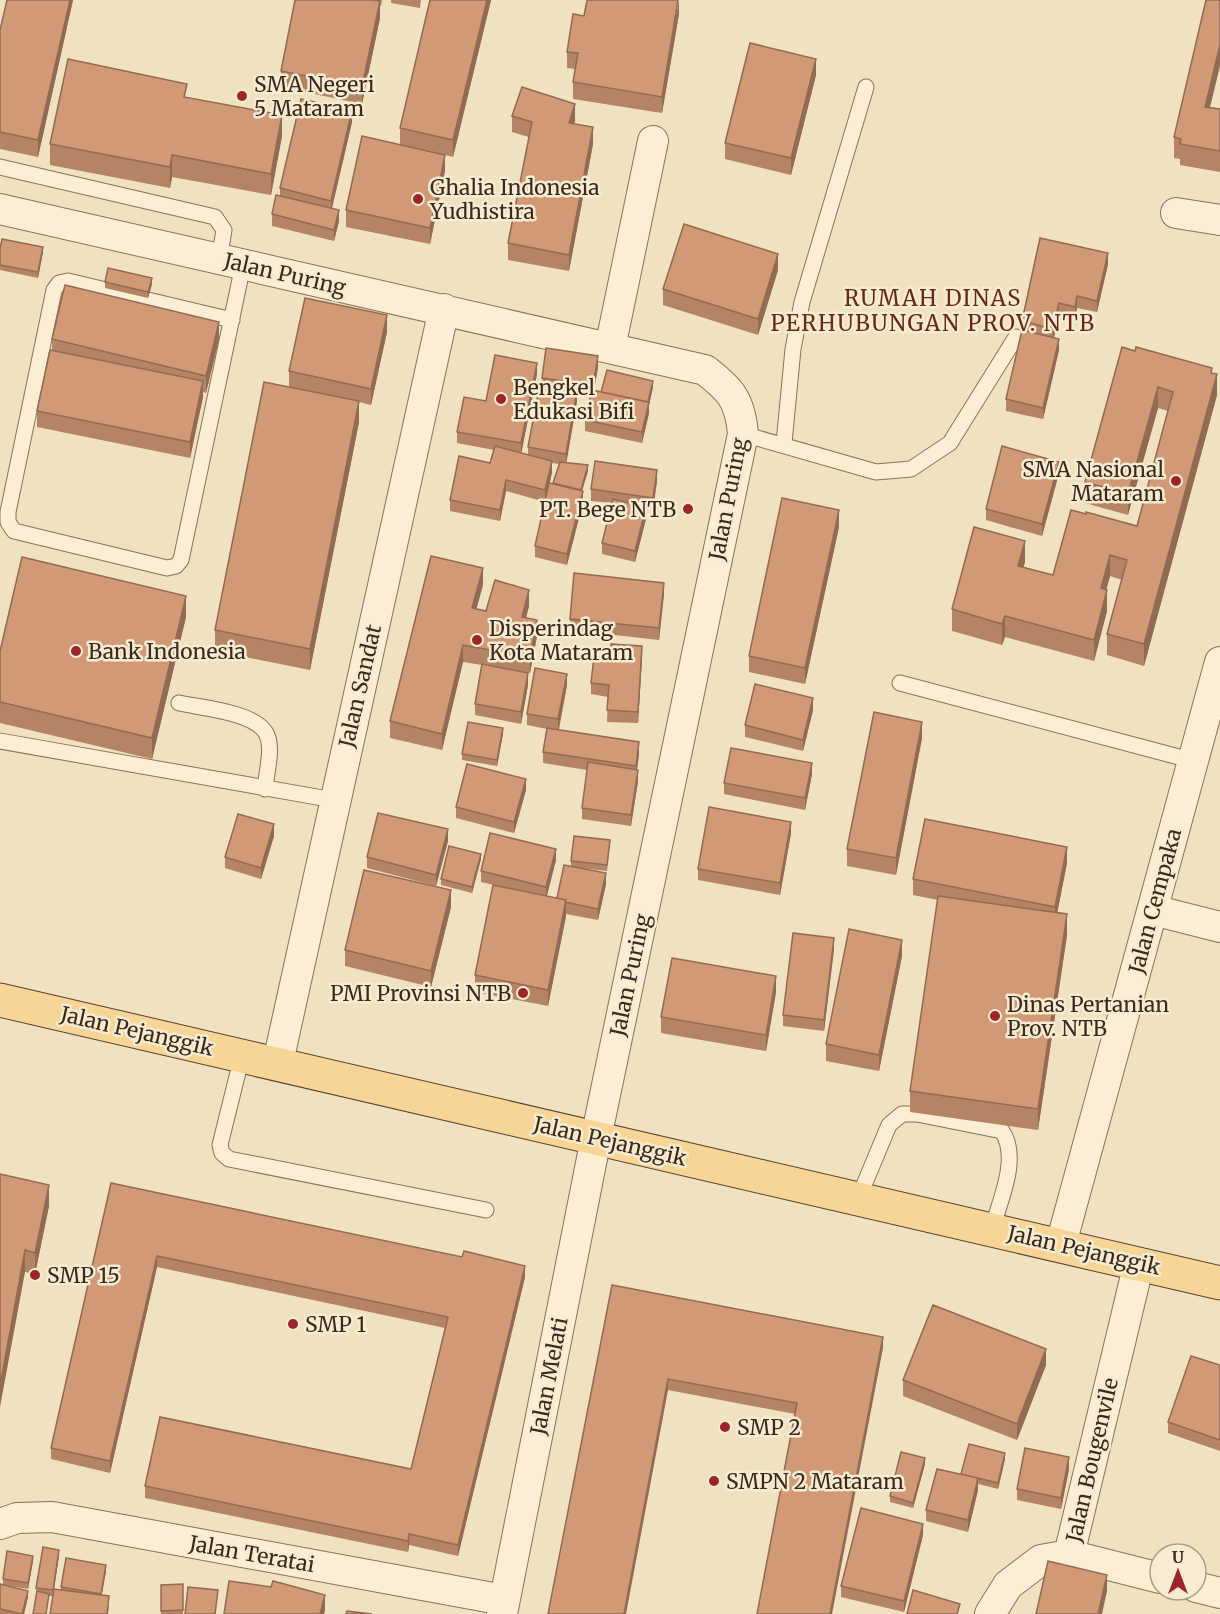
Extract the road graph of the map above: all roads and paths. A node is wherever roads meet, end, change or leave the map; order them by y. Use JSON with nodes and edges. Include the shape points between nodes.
{"nodes":[{"id":1,"x":866,"y":87,"type":"dead end"},
{"id":2,"x":653,"y":141,"type":"dead end"},
{"id":3,"x":0,"y":166,"type":"edge"},
{"id":4,"x":0,"y":209,"type":"edge"},
{"id":5,"x":1176,"y":213,"type":"dead end"},
{"id":6,"x":1220,"y":220,"type":"edge"},
{"id":7,"x":231,"y":262,"type":"junction"},
{"id":8,"x":444,"y":309,"type":"junction"},
{"id":9,"x":232,"y":320,"type":"junction"},
{"id":10,"x":1016,"y":337,"type":"dead end"},
{"id":11,"x":610,"y":348,"type":"junction"},
{"id":12,"x":743,"y":434,"type":"junction"},
{"id":13,"x":784,"y":443,"type":"junction"},
{"id":14,"x":1220,"y":662,"type":"edge"},
{"id":15,"x":900,"y":682,"type":"dead end"},
{"id":16,"x":179,"y":703,"type":"dead end"},
{"id":17,"x":0,"y":741,"type":"edge"},
{"id":18,"x":1194,"y":760,"type":"junction"},
{"id":19,"x":265,"y":789,"type":"junction"},
{"id":20,"x":334,"y":800,"type":"junction"},
{"id":21,"x":1153,"y":910,"type":"junction"},
{"id":22,"x":1220,"y":927,"type":"edge"},
{"id":23,"x":0,"y":1000,"type":"edge"},
{"id":24,"x":242,"y":1056,"type":"junction"},
{"id":25,"x":278,"y":1062,"type":"junction"},
{"id":26,"x":596,"y":1138,"type":"junction"},
{"id":27,"x":859,"y":1197,"type":"junction"},
{"id":28,"x":486,"y":1210,"type":"dead end"},
{"id":29,"x":992,"y":1228,"type":"junction"},
{"id":30,"x":1061,"y":1244,"type":"junction"},
{"id":31,"x":1139,"y":1263,"type":"junction"},
{"id":32,"x":1220,"y":1283,"type":"edge"},
{"id":33,"x":0,"y":1524,"type":"edge"},
{"id":34,"x":1069,"y":1555,"type":"junction"},
{"id":35,"x":1148,"y":1575,"type":"edge"},
{"id":36,"x":503,"y":1607,"type":"edge"},
{"id":37,"x":990,"y":1614,"type":"edge"}],
"edges":[{"from":1,"to":13,"type":"lane","via":[[802,302]]},
{"from":2,"to":11,"type":"street"},
{"from":3,"to":7,"type":"lane","via":[[215,217],[224,230]]},
{"from":4,"to":7,"type":"street","name":"Jalan Puring"},
{"from":5,"to":6,"type":"street"},
{"from":7,"to":8,"type":"street","name":"Jalan Puring"},
{"from":7,"to":9,"type":"lane"},
{"from":8,"to":11,"type":"street","name":"Jalan Puring"},
{"from":8,"to":20,"type":"street","name":"Jalan Sandat"},
{"from":9,"to":9,"type":"lane","via":[[181,560],[176,566],[167,568],[14,531],[8,522],[8,512],[54,290],[59,284],[68,281]]},
{"from":10,"to":13,"type":"lane","via":[[950,443],[911,469],[876,472]]},
{"from":11,"to":12,"type":"street","name":"Jalan Puring","via":[[705,370],[730,390],[741,413]]},
{"from":12,"to":13,"type":"lane"},
{"from":12,"to":26,"type":"street","name":"Jalan Puring"},
{"from":14,"to":18,"type":"street","name":"Jalan Cempaka"},
{"from":15,"to":18,"type":"lane"},
{"from":16,"to":19,"type":"lane","via":[[250,718],[267,733]]},
{"from":17,"to":19,"type":"lane"},
{"from":18,"to":21,"type":"street","name":"Jalan Cempaka"},
{"from":19,"to":20,"type":"lane"},
{"from":20,"to":25,"type":"street","name":"Jalan Sandat"},
{"from":21,"to":22,"type":"street"},
{"from":21,"to":30,"type":"street","name":"Jalan Cempaka"},
{"from":23,"to":24,"type":"main road","name":"Jalan Pejanggik"},
{"from":24,"to":25,"type":"main road","name":"Jalan Pejanggik"},
{"from":24,"to":28,"type":"lane","via":[[220,1145],[229,1159]]},
{"from":25,"to":26,"type":"main road","name":"Jalan Pejanggik"},
{"from":26,"to":27,"type":"main road","name":"Jalan Pejanggik"},
{"from":26,"to":36,"type":"street","name":"Jalan Melati"},
{"from":27,"to":29,"type":"main road","name":"Jalan Pejanggik"},
{"from":27,"to":29,"type":"lane","via":[[889,1125],[902,1114],[1002,1131],[1009,1142],[1009,1165]]},
{"from":29,"to":30,"type":"main road","name":"Jalan Pejanggik"},
{"from":30,"to":31,"type":"main road","name":"Jalan Pejanggik"},
{"from":31,"to":32,"type":"main road","name":"Jalan Pejanggik"},
{"from":31,"to":34,"type":"street","name":"Jalan Bougenvile"},
{"from":33,"to":36,"type":"street","name":"Jalan Teratai","via":[[17,1518],[52,1517]]},
{"from":34,"to":35,"type":"street"},
{"from":34,"to":37,"type":"street","name":"Jalan Bougenvile","via":[[1041,1560],[1008,1585]]}]}
